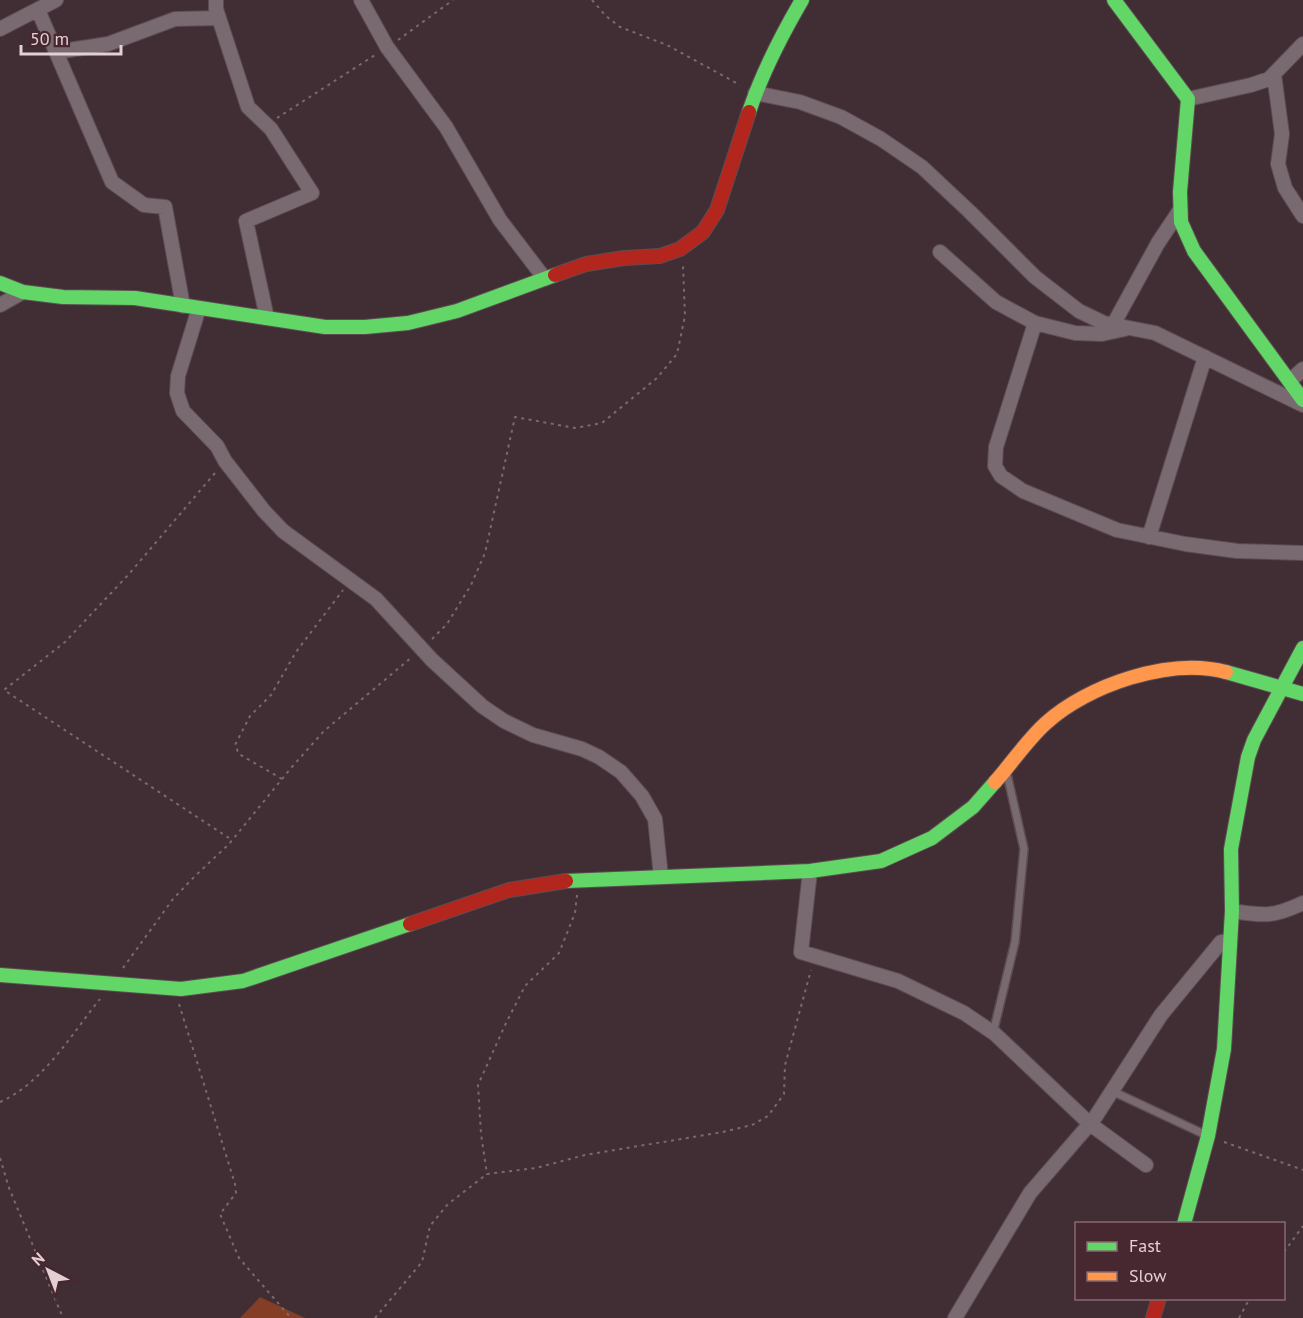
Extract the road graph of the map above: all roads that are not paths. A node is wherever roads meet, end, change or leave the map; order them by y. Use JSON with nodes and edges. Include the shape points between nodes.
{"nodes":[{"id":1,"x":56,"y":0,"type":"edge"},
{"id":2,"x":216,"y":0,"type":"edge"},
{"id":3,"x":361,"y":0,"type":"edge"},
{"id":4,"x":802,"y":0,"type":"edge"},
{"id":5,"x":1114,"y":0,"type":"edge"},
{"id":6,"x":38,"y":10,"type":"junction"},
{"id":7,"x":219,"y":18,"type":"junction"},
{"id":8,"x":0,"y":29,"type":"edge"},
{"id":9,"x":1303,"y":44,"type":"edge"},
{"id":10,"x":56,"y":52,"type":"junction"},
{"id":11,"x":1274,"y":74,"type":"junction"},
{"id":12,"x":755,"y":93,"type":"junction"},
{"id":13,"x":1188,"y":99,"type":"junction"},
{"id":14,"x":1181,"y":209,"type":"junction"},
{"id":15,"x":1303,"y":216,"type":"edge"},
{"id":16,"x":940,"y":252,"type":"dead end"},
{"id":17,"x":545,"y":279,"type":"junction"},
{"id":18,"x":0,"y":283,"type":"edge"},
{"id":19,"x":23,"y":292,"type":"junction"},
{"id":20,"x":0,"y":305,"type":"edge"},
{"id":21,"x":183,"y":306,"type":"junction"},
{"id":22,"x":199,"y":308,"type":"junction"},
{"id":23,"x":267,"y":318,"type":"junction"},
{"id":24,"x":1035,"y":323,"type":"junction"},
{"id":25,"x":1113,"y":325,"type":"junction"},
{"id":26,"x":1128,"y":328,"type":"junction"},
{"id":27,"x":1205,"y":357,"type":"junction"},
{"id":28,"x":1303,"y":369,"type":"edge"},
{"id":29,"x":1290,"y":381,"type":"junction"},
{"id":30,"x":1303,"y":400,"type":"edge"},
{"id":31,"x":1303,"y":405,"type":"edge"},
{"id":32,"x":1149,"y":537,"type":"junction"},
{"id":33,"x":1303,"y":553,"type":"edge"},
{"id":34,"x":1303,"y":648,"type":"edge"},
{"id":35,"x":1283,"y":688,"type":"junction"},
{"id":36,"x":1303,"y":694,"type":"edge"},
{"id":37,"x":1006,"y":769,"type":"junction"},
{"id":38,"x":810,"y":872,"type":"junction"},
{"id":39,"x":661,"y":877,"type":"junction"},
{"id":40,"x":1303,"y":903,"type":"edge"},
{"id":41,"x":1232,"y":911,"type":"junction"},
{"id":42,"x":1230,"y":941,"type":"junction"},
{"id":43,"x":0,"y":975,"type":"edge"},
{"id":44,"x":993,"y":1033,"type":"junction"},
{"id":45,"x":1112,"y":1092,"type":"junction"},
{"id":46,"x":1090,"y":1124,"type":"junction"},
{"id":47,"x":1208,"y":1136,"type":"junction"},
{"id":48,"x":1146,"y":1165,"type":"dead end"},
{"id":49,"x":1185,"y":1222,"type":"edge"},
{"id":50,"x":1159,"y":1300,"type":"edge"},
{"id":51,"x":955,"y":1318,"type":"edge"},
{"id":52,"x":1152,"y":1318,"type":"edge"}],
"edges":[{"from":1,"to":6,"type":"street"},
{"from":2,"to":7,"type":"street"},
{"from":3,"to":17,"type":"street","via":[[387,47],[446,127],[500,220]]},
{"from":4,"to":12,"type":"street"},
{"from":5,"to":13,"type":"street"},
{"from":6,"to":8,"type":"street"},
{"from":6,"to":10,"type":"street"},
{"from":7,"to":10,"type":"street","via":[[175,19],[108,44]]},
{"from":7,"to":23,"type":"street","via":[[249,107],[267,125],[312,193],[246,221]]},
{"from":9,"to":11,"type":"street"},
{"from":10,"to":21,"type":"street","via":[[112,182],[144,205],[165,207]]},
{"from":11,"to":13,"type":"street","via":[[1251,85]]},
{"from":11,"to":15,"type":"street","via":[[1282,135],[1278,164],[1285,188]]},
{"from":12,"to":17,"type":"street","via":[[717,210],[703,232],[683,247],[660,256],[586,264]]},
{"from":12,"to":25,"type":"street","via":[[800,102],[842,117],[881,139],[922,167],[1035,278],[1079,311]]},
{"from":13,"to":14,"type":"street"},
{"from":14,"to":25,"type":"street"},
{"from":14,"to":29,"type":"street","via":[[1181,222],[1194,251]]},
{"from":16,"to":24,"type":"street","via":[[996,302]]},
{"from":17,"to":23,"type":"street","via":[[457,311],[408,323],[325,327]]},
{"from":18,"to":19,"type":"street"},
{"from":19,"to":20,"type":"street"},
{"from":19,"to":21,"type":"street","via":[[135,298]]},
{"from":21,"to":22,"type":"street"},
{"from":22,"to":23,"type":"street"},
{"from":22,"to":39,"type":"street","via":[[178,376],[177,393],[183,411],[217,446],[264,511],[283,531],[376,599],[482,706],[533,735],[582,749],[621,772],[656,819]]},
{"from":24,"to":26,"type":"street","via":[[1075,333],[1102,334]]},
{"from":24,"to":32,"type":"street","via":[[996,447],[995,466],[1001,476],[1023,491],[1117,530]]},
{"from":25,"to":26,"type":"street"},
{"from":26,"to":27,"type":"street","via":[[1155,333]]},
{"from":27,"to":31,"type":"street"},
{"from":27,"to":32,"type":"street"},
{"from":28,"to":29,"type":"street"},
{"from":29,"to":30,"type":"street"},
{"from":32,"to":33,"type":"street","via":[[1237,551]]},
{"from":34,"to":35,"type":"street"},
{"from":35,"to":36,"type":"street"},
{"from":35,"to":37,"type":"street","via":[[1210,668],[1146,672],[1084,696],[1046,723]]},
{"from":35,"to":41,"type":"street","via":[[1248,757],[1231,849]]},
{"from":37,"to":38,"type":"street","via":[[974,807],[932,838],[881,861]]},
{"from":37,"to":44,"type":"lane","via":[[1024,849],[1015,942]]},
{"from":38,"to":39,"type":"street"},
{"from":38,"to":44,"type":"street","via":[[801,952],[898,981],[964,1013]]},
{"from":39,"to":43,"type":"street","via":[[578,880],[509,890],[243,981],[174,988]]},
{"from":40,"to":41,"type":"street","via":[[1278,914]]},
{"from":41,"to":42,"type":"street"},
{"from":42,"to":45,"type":"street","via":[[1221,942],[1161,1015]]},
{"from":42,"to":47,"type":"street","via":[[1224,1049]]},
{"from":44,"to":46,"type":"street"},
{"from":45,"to":46,"type":"street"},
{"from":45,"to":47,"type":"lane"},
{"from":46,"to":48,"type":"street"},
{"from":46,"to":51,"type":"street","via":[[1030,1193]]},
{"from":47,"to":49,"type":"street"},
{"from":50,"to":52,"type":"street"}]}
